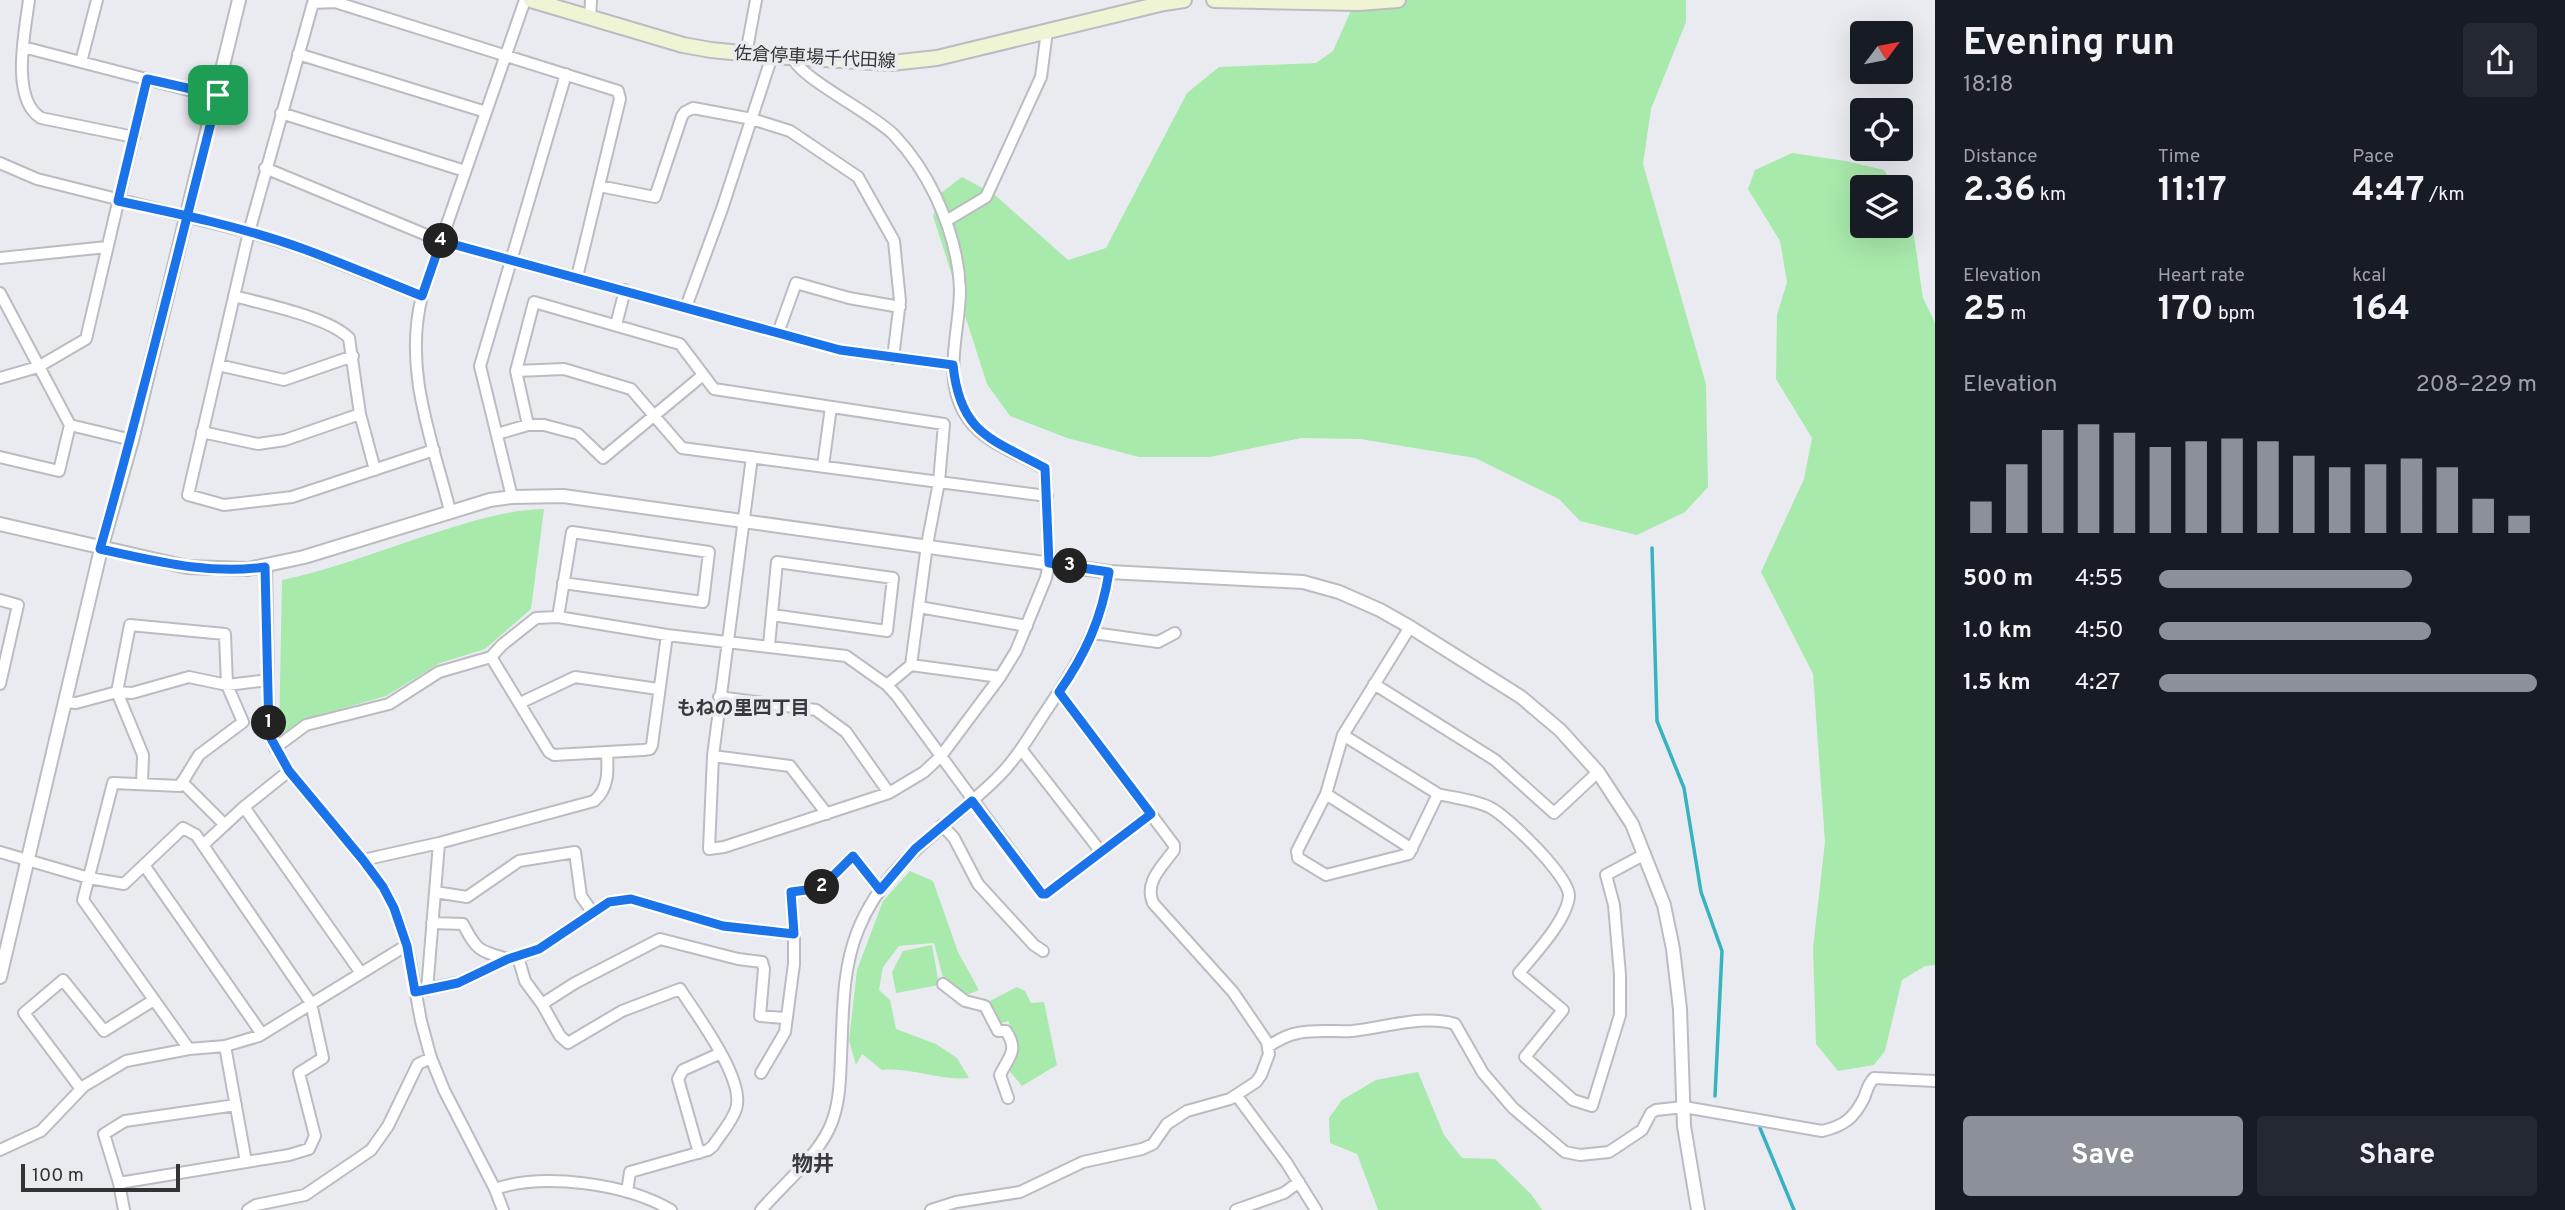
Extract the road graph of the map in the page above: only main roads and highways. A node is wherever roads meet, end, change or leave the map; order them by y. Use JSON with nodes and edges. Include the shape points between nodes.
{"nodes":[{"id":1,"x":531,"y":0,"type":"edge"},
{"id":2,"x":1184,"y":0,"type":"edge"},
{"id":3,"x":1214,"y":0,"type":"edge"},
{"id":4,"x":1398,"y":0,"type":"edge"}],
"edges":[{"from":1,"to":2,"type":"main road","name":"佐倉停車場千代田線","via":[[683,45],[793,58],[906,62]]},
{"from":3,"to":4,"type":"main road"}]}
